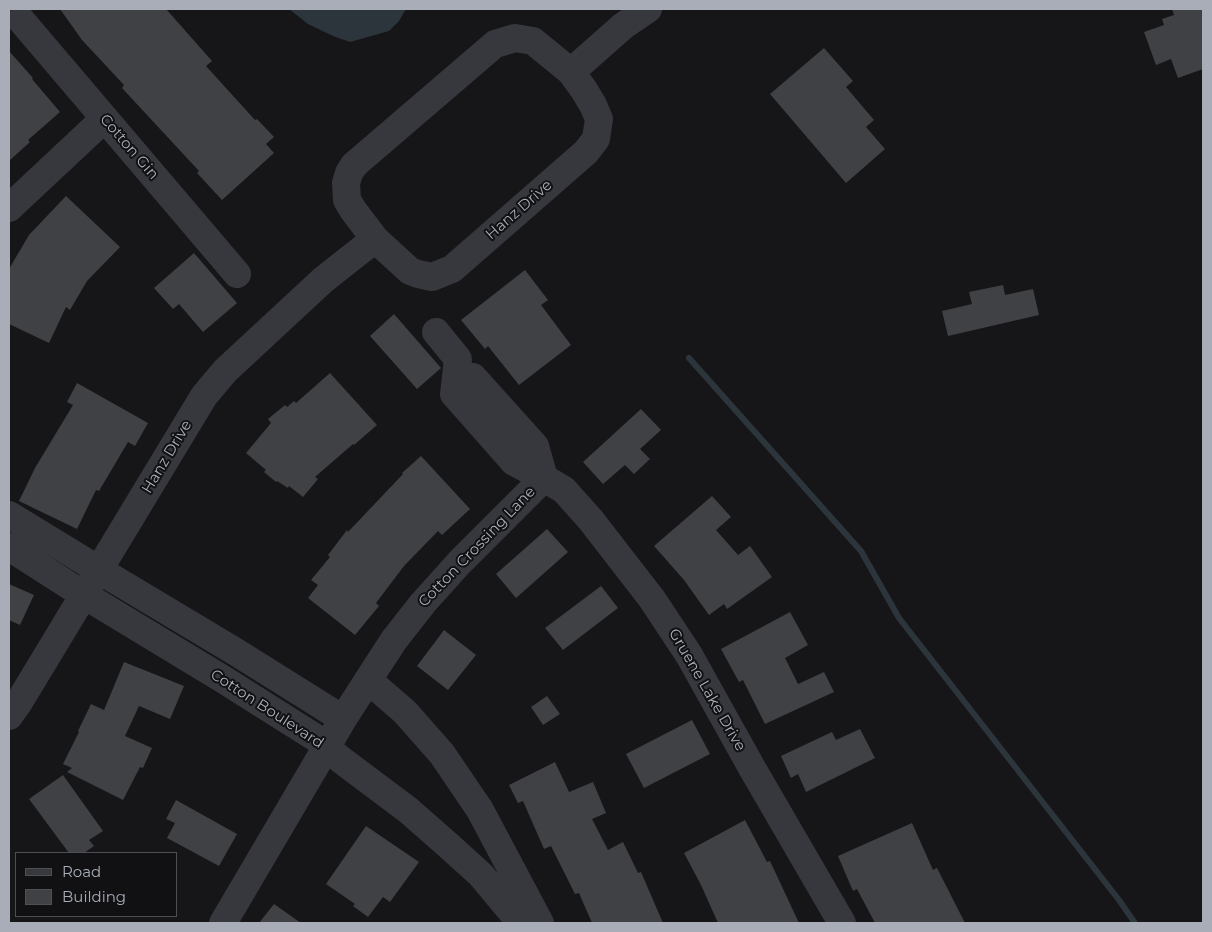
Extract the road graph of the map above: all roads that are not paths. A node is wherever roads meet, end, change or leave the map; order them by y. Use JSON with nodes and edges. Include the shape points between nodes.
{"nodes":[{"id":1,"x":648,"y":9,"type":"edge"},
{"id":2,"x":21,"y":20,"type":"dead end"},
{"id":3,"x":571,"y":72,"type":"junction"},
{"id":4,"x":104,"y":119,"type":"junction"},
{"id":5,"x":9,"y":208,"type":"edge"},
{"id":6,"x":375,"y":239,"type":"junction"},
{"id":7,"x":237,"y":274,"type":"dead end"},
{"id":8,"x":436,"y":332,"type":"dead end"},
{"id":9,"x":544,"y":478,"type":"junction"},
{"id":10,"x":9,"y":515,"type":"edge"},
{"id":11,"x":9,"y":547,"type":"edge"},
{"id":12,"x":99,"y":570,"type":"junction"},
{"id":13,"x":84,"y":595,"type":"junction"},
{"id":14,"x":368,"y":680,"type":"junction"},
{"id":15,"x":9,"y":716,"type":"edge"},
{"id":16,"x":343,"y":719,"type":"junction"},
{"id":17,"x":327,"y":748,"type":"junction"},
{"id":18,"x":223,"y":923,"type":"edge"},
{"id":19,"x":521,"y":923,"type":"edge"},
{"id":20,"x":540,"y":923,"type":"edge"},
{"id":21,"x":842,"y":923,"type":"edge"}],
"edges":[{"from":1,"to":3,"type":"street","via":[[622,26]]},
{"from":2,"to":4,"type":"street","name":"Cotton Gin"},
{"from":3,"to":6,"type":"street","name":"Hanz Drive","via":[[533,41],[515,38],[487,50],[348,173],[348,200]]},
{"from":3,"to":6,"type":"street","name":"Hanz Drive","via":[[599,119],[596,139],[586,152],[452,269],[432,277],[410,271]]},
{"from":4,"to":5,"type":"street"},
{"from":4,"to":7,"type":"street","name":"Cotton Gin"},
{"from":6,"to":12,"type":"street","name":"Hanz Drive","via":[[316,287],[225,371],[204,396]]},
{"from":8,"to":9,"type":"street","via":[[458,359],[456,377],[474,377],[535,446]]},
{"from":9,"to":14,"type":"street","name":"Cotton Crossing Lane","via":[[458,563],[423,603]]},
{"from":9,"to":21,"type":"street","name":"Gruene Lake Drive","via":[[564,490],[590,519],[652,599],[689,655]]},
{"from":10,"to":12,"type":"street","name":"Cotton Boulevard"},
{"from":11,"to":13,"type":"street","name":"Cotton Boulevard"},
{"from":12,"to":13,"type":"street","name":"Hanz Drive"},
{"from":12,"to":16,"type":"street","name":"Cotton Boulevard"},
{"from":13,"to":15,"type":"street","name":"Hanz Drive"},
{"from":13,"to":17,"type":"street","name":"Cotton Boulevard","via":[[316,738]]},
{"from":14,"to":16,"type":"street","name":"Cotton Crossing Lane"},
{"from":14,"to":20,"type":"street","via":[[405,712],[442,754],[480,810]]},
{"from":16,"to":17,"type":"street","name":"Cotton Crossing Lane"},
{"from":17,"to":18,"type":"street","name":"Cotton Crossing Lane"},
{"from":17,"to":19,"type":"street","name":"Cotton Boulevard","via":[[450,846],[481,875]]}]}
